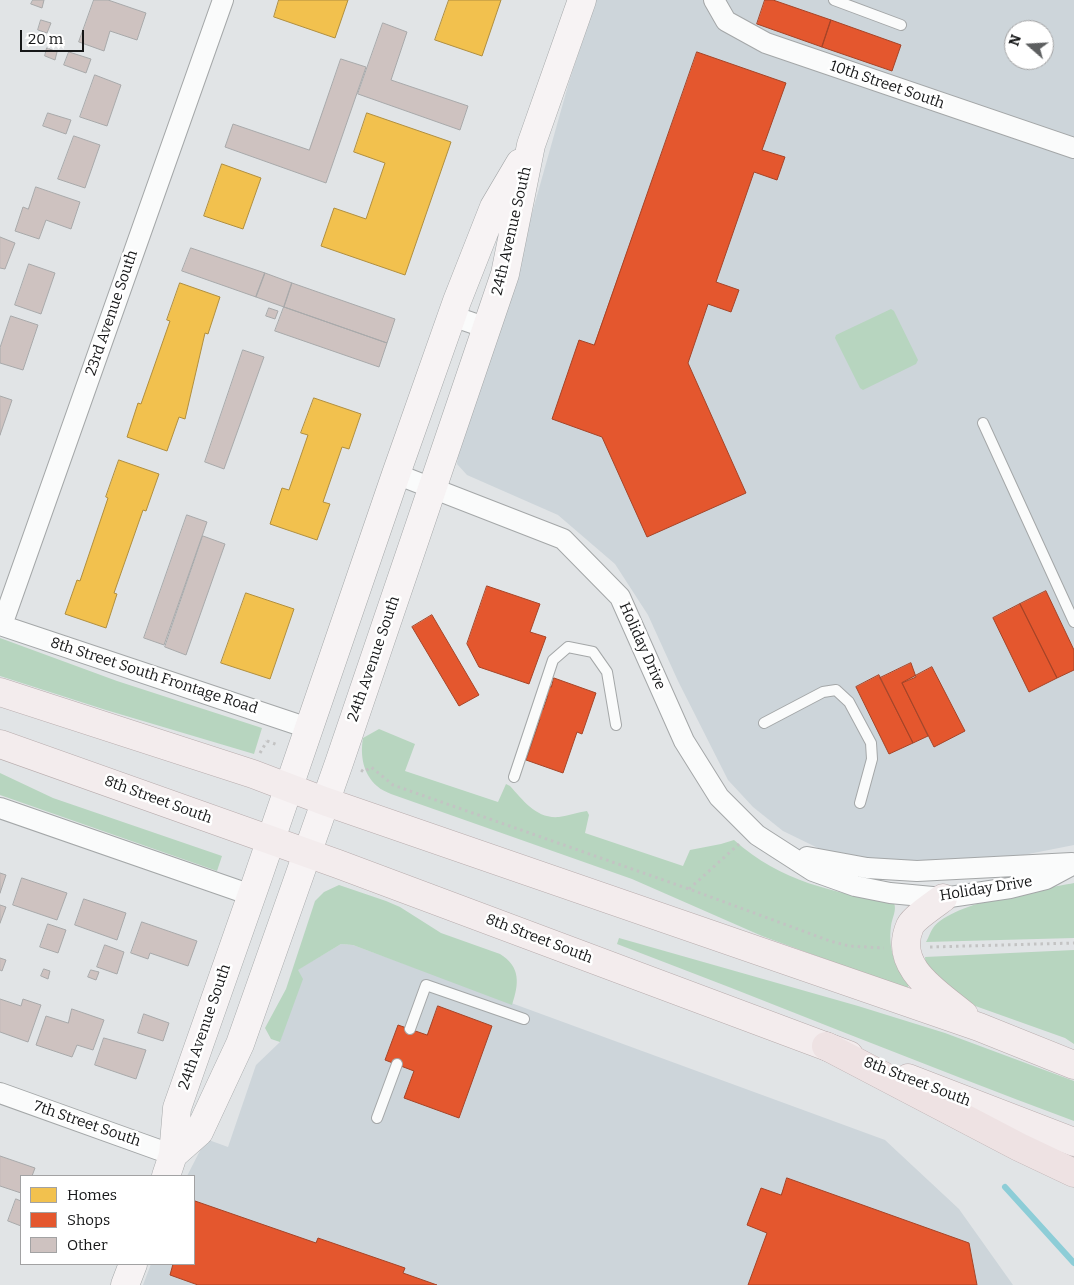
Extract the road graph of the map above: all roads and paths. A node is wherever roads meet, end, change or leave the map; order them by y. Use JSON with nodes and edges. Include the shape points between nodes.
{"nodes":[{"id":1,"x":223,"y":0,"type":"edge"},
{"id":2,"x":582,"y":0,"type":"edge"},
{"id":3,"x":714,"y":0,"type":"edge"},
{"id":4,"x":834,"y":0,"type":"edge"},
{"id":5,"x":901,"y":25,"type":"dead end"},
{"id":6,"x":531,"y":145,"type":"junction"},
{"id":7,"x":1074,"y":148,"type":"edge"},
{"id":8,"x":452,"y":316,"type":"junction"},
{"id":9,"x":487,"y":328,"type":"junction"},
{"id":10,"x":983,"y":423,"type":"dead end"},
{"id":11,"x":396,"y":474,"type":"junction"},
{"id":12,"x":433,"y":488,"type":"junction"},
{"id":13,"x":1074,"y":622,"type":"edge"},
{"id":14,"x":1,"y":625,"type":"edge"},
{"id":15,"x":0,"y":692,"type":"edge"},
{"id":16,"x":764,"y":722,"type":"dead end"},
{"id":17,"x":616,"y":725,"type":"dead end"},
{"id":18,"x":308,"y":728,"type":"junction"},
{"id":19,"x":267,"y":741,"type":"dead end"},
{"id":20,"x":0,"y":744,"type":"edge"},
{"id":21,"x":258,"y":755,"type":"dead end"},
{"id":22,"x":364,"y":772,"type":"dead end"},
{"id":23,"x":514,"y":777,"type":"dead end"},
{"id":24,"x":289,"y":787,"type":"junction"},
{"id":25,"x":324,"y":801,"type":"junction"},
{"id":26,"x":860,"y":803,"type":"dead end"},
{"id":27,"x":0,"y":808,"type":"edge"},
{"id":28,"x":757,"y":835,"type":"junction"},
{"id":29,"x":270,"y":841,"type":"junction"},
{"id":30,"x":307,"y":852,"type":"junction"},
{"id":31,"x":783,"y":852,"type":"junction"},
{"id":32,"x":1074,"y":863,"type":"edge"},
{"id":33,"x":689,"y":889,"type":"junction"},
{"id":34,"x":251,"y":895,"type":"junction"},
{"id":35,"x":943,"y":898,"type":"junction"},
{"id":36,"x":1074,"y":943,"type":"edge"},
{"id":37,"x":906,"y":946,"type":"junction"},
{"id":38,"x":524,"y":1019,"type":"dead end"},
{"id":39,"x":978,"y":1027,"type":"junction"},
{"id":40,"x":410,"y":1029,"type":"dead end"},
{"id":41,"x":826,"y":1046,"type":"junction"},
{"id":42,"x":397,"y":1064,"type":"dead end"},
{"id":43,"x":1074,"y":1065,"type":"edge"},
{"id":44,"x":0,"y":1093,"type":"edge"},
{"id":45,"x":377,"y":1118,"type":"dead end"},
{"id":46,"x":1074,"y":1142,"type":"edge"},
{"id":47,"x":170,"y":1165,"type":"edge"},
{"id":48,"x":1074,"y":1173,"type":"edge"},
{"id":49,"x":133,"y":1265,"type":"edge"},
{"id":50,"x":125,"y":1285,"type":"edge"}],
"edges":[{"from":1,"to":14,"type":"street","name":"23rd Avenue South"},
{"from":2,"to":6,"type":"street","name":"24th Avenue South"},
{"from":3,"to":7,"type":"street","name":"10th Street South","via":[[726,21],[766,44]]},
{"from":4,"to":5,"type":"lane"},
{"from":6,"to":8,"type":"street","name":"24th Avenue South","via":[[494,207]]},
{"from":6,"to":9,"type":"street","name":"24th Avenue South","via":[[506,274]]},
{"from":8,"to":9,"type":"street"},
{"from":8,"to":11,"type":"street","name":"24th Avenue South"},
{"from":9,"to":12,"type":"street","name":"24th Avenue South"},
{"from":10,"to":13,"type":"lane"},
{"from":11,"to":12,"type":"street","name":"Holiday Drive"},
{"from":11,"to":18,"type":"street","name":"24th Avenue South"},
{"from":12,"to":25,"type":"street","name":"24th Avenue South"},
{"from":12,"to":28,"type":"street","name":"Holiday Drive","via":[[563,539],[620,597],[684,741],[719,797]]},
{"from":14,"to":18,"type":"street","name":"8th Street South Frontage Road"},
{"from":15,"to":24,"type":"main road"},
{"from":16,"to":26,"type":"lane","via":[[822,692],[836,690],[849,702],[871,743],[872,759]]},
{"from":17,"to":23,"type":"lane","via":[[607,672],[593,652],[568,647],[553,660]]},
{"from":18,"to":24,"type":"street","name":"24th Avenue South"},
{"from":19,"to":21,"type":"path"},
{"from":20,"to":29,"type":"main road","name":"8th Street South"},
{"from":22,"to":33,"type":"path","via":[[371,767],[393,785]]},
{"from":24,"to":25,"type":"main road"},
{"from":24,"to":29,"type":"street","name":"24th Avenue South"},
{"from":25,"to":30,"type":"street","name":"24th Avenue South"},
{"from":25,"to":39,"type":"main road"},
{"from":27,"to":34,"type":"street"},
{"from":28,"to":31,"type":"street","name":"Holiday Drive"},
{"from":28,"to":33,"type":"path","via":[[736,846]]},
{"from":29,"to":30,"type":"main road","name":"8th Street South"},
{"from":29,"to":34,"type":"street","name":"24th Avenue South"},
{"from":30,"to":41,"type":"main road","name":"8th Street South"},
{"from":30,"to":47,"type":"street","name":"24th Avenue South","via":[[240,1044],[199,1132]]},
{"from":31,"to":32,"type":"street","name":"Holiday Drive","via":[[867,868],[916,871]]},
{"from":31,"to":35,"type":"street","name":"Holiday Drive","via":[[813,871],[855,886]]},
{"from":32,"to":35,"type":"street","name":"Holiday Drive","via":[[1046,879]]},
{"from":33,"to":37,"type":"path","via":[[849,946],[877,949]]},
{"from":34,"to":47,"type":"street","name":"24th Avenue South","via":[[177,1108]]},
{"from":35,"to":37,"type":"main road","via":[[911,925]]},
{"from":36,"to":37,"type":"path"},
{"from":37,"to":39,"type":"main road","via":[[910,964],[919,978]]},
{"from":38,"to":40,"type":"lane","via":[[426,985]]},
{"from":39,"to":43,"type":"main road"},
{"from":41,"to":46,"type":"main road","name":"8th Street South"},
{"from":41,"to":48,"type":"highway"},
{"from":42,"to":45,"type":"lane"},
{"from":44,"to":47,"type":"street","name":"7th Street South"},
{"from":49,"to":50,"type":"street"}]}
